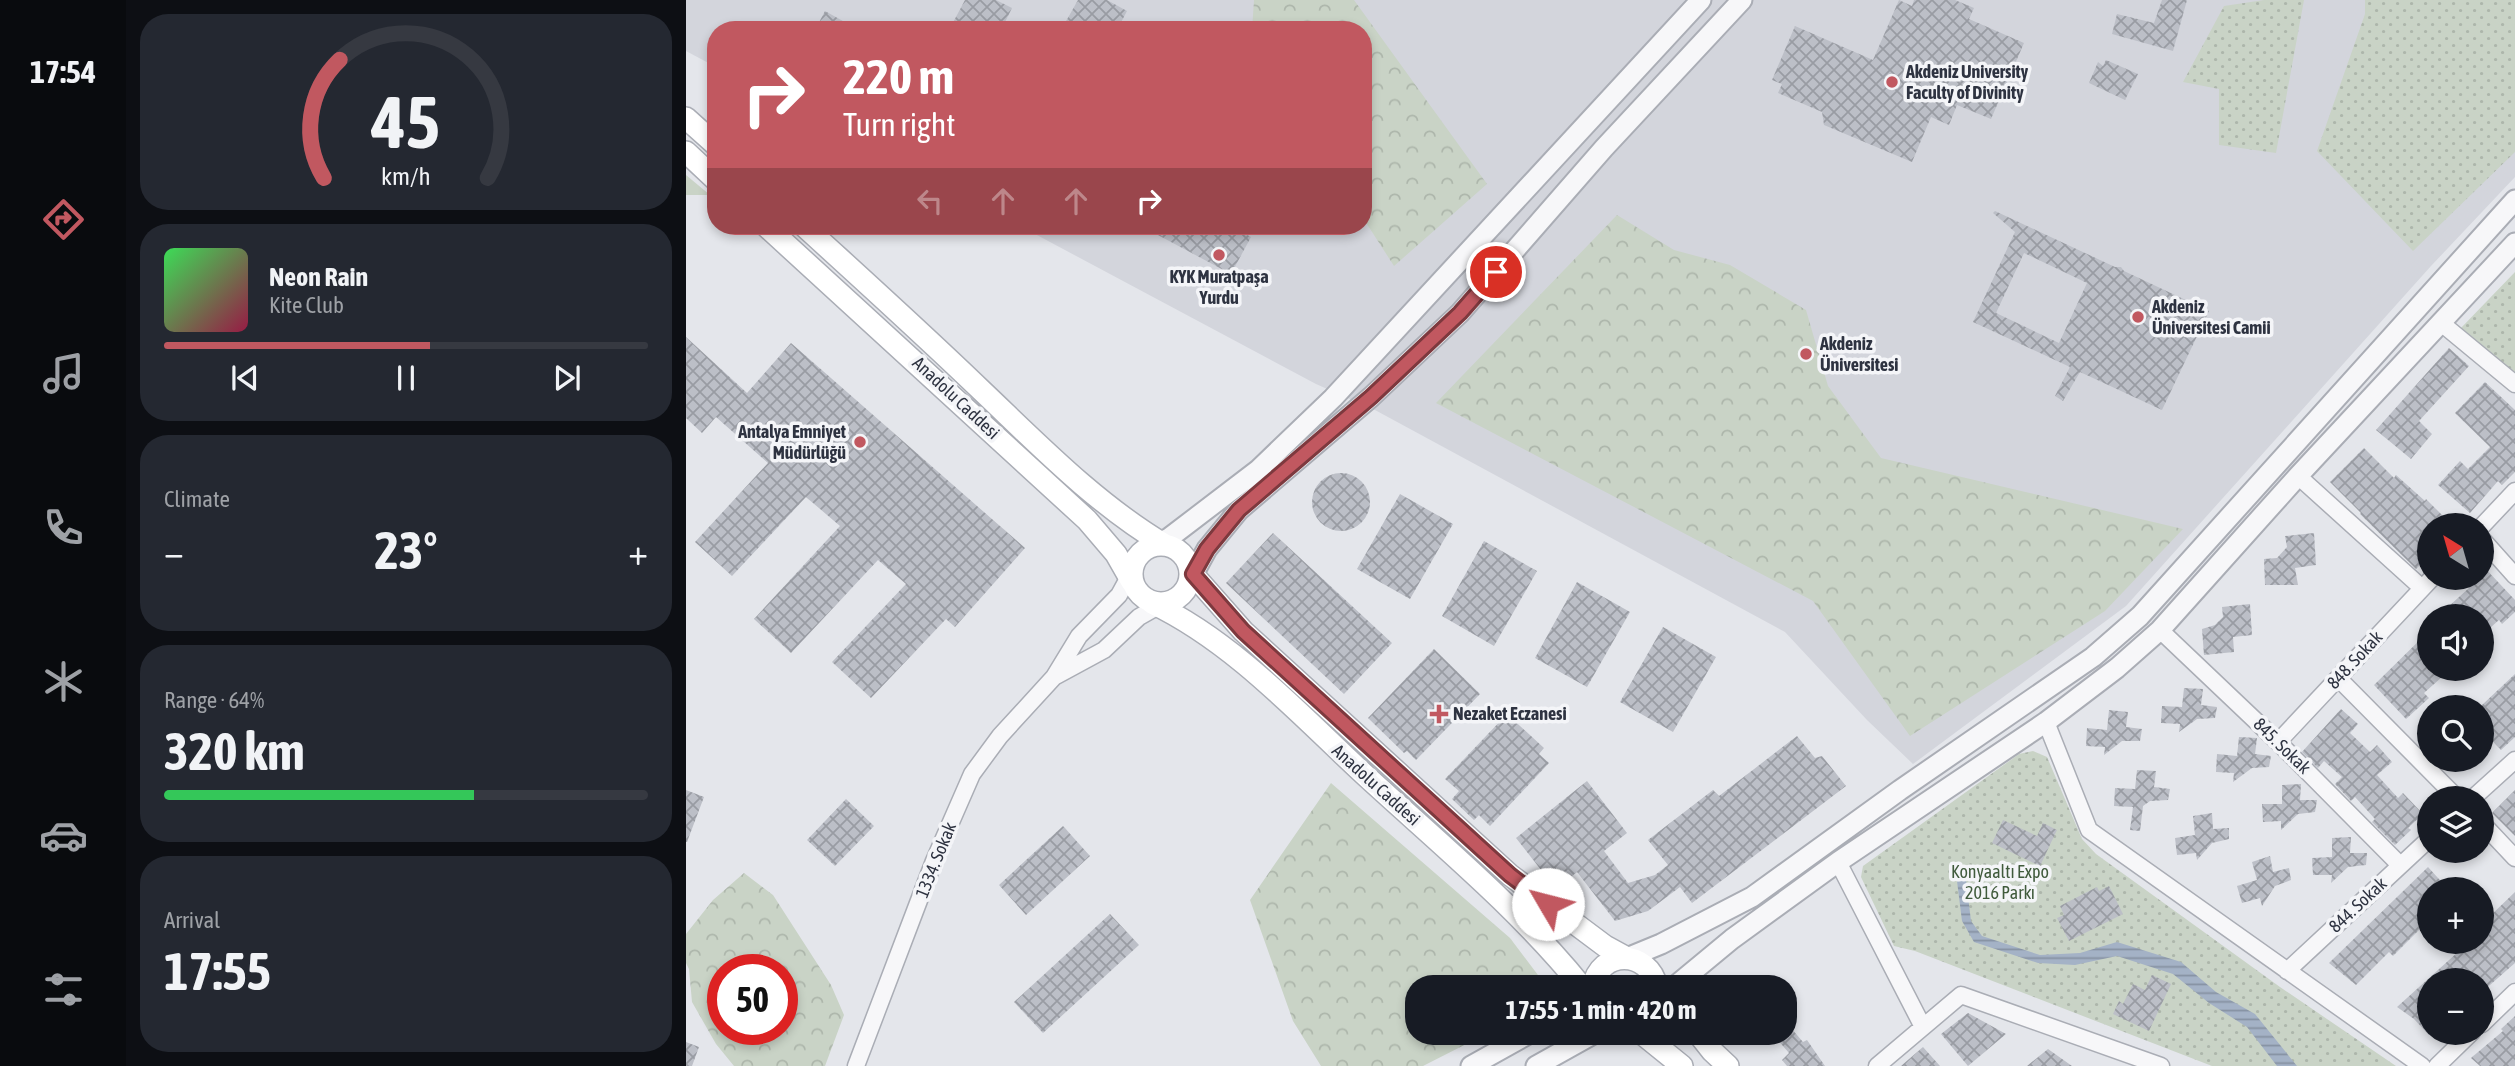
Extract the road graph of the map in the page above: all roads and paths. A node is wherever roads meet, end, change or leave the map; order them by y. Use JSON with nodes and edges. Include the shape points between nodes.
{"nodes":[{"id":1,"x":1701,"y":0,"type":"edge"},
{"id":2,"x":1742,"y":0,"type":"edge"},
{"id":3,"x":686,"y":118,"type":"edge"},
{"id":4,"x":707,"y":137,"type":"edge"},
{"id":5,"x":686,"y":152,"type":"edge"},
{"id":6,"x":707,"y":172,"type":"edge"},
{"id":7,"x":2515,"y":200,"type":"edge"},
{"id":8,"x":776,"y":235,"type":"edge"},
{"id":9,"x":814,"y":235,"type":"edge"},
{"id":10,"x":2514,"y":246,"type":"edge"},
{"id":11,"x":2440,"y":321,"type":"junction"},
{"id":12,"x":2515,"y":384,"type":"edge"},
{"id":13,"x":2298,"y":476,"type":"junction"},
{"id":14,"x":2515,"y":491,"type":"edge"},
{"id":15,"x":2494,"y":514,"type":"edge"},
{"id":16,"x":1160,"y":544,"type":"junction"},
{"id":17,"x":2494,"y":552,"type":"edge"},
{"id":18,"x":1191,"y":575,"type":"junction"},
{"id":19,"x":2417,"y":575,"type":"edge"},
{"id":20,"x":2515,"y":576,"type":"edge"},
{"id":21,"x":1131,"y":577,"type":"junction"},
{"id":22,"x":2420,"y":590,"type":"edge"},
{"id":23,"x":1157,"y":604,"type":"junction"},
{"id":24,"x":2161,"y":630,"type":"junction"},
{"id":25,"x":1054,"y":677,"type":"junction"},
{"id":26,"x":2338,"y":678,"type":"junction"},
{"id":27,"x":2046,"y":722,"type":"junction"},
{"id":28,"x":2278,"y":742,"type":"junction"},
{"id":29,"x":2515,"y":760,"type":"edge"},
{"id":30,"x":2445,"y":786,"type":"edge"},
{"id":31,"x":2486,"y":786,"type":"edge"},
{"id":32,"x":2494,"y":836,"type":"edge"},
{"id":33,"x":2417,"y":850,"type":"edge"},
{"id":34,"x":2515,"y":859,"type":"edge"},
{"id":35,"x":1838,"y":862,"type":"junction"},
{"id":36,"x":2400,"y":865,"type":"junction"},
{"id":37,"x":1627,"y":958,"type":"junction"},
{"id":38,"x":2287,"y":971,"type":"junction"},
{"id":39,"x":1579,"y":975,"type":"edge"},
{"id":40,"x":1597,"y":975,"type":"edge"},
{"id":41,"x":1650,"y":975,"type":"edge"},
{"id":42,"x":1688,"y":975,"type":"edge"},
{"id":43,"x":2515,"y":992,"type":"edge"},
{"id":44,"x":2494,"y":1012,"type":"edge"},
{"id":45,"x":1923,"y":1027,"type":"junction"},
{"id":46,"x":1509,"y":1045,"type":"edge"},
{"id":47,"x":1574,"y":1045,"type":"edge"},
{"id":48,"x":1656,"y":1045,"type":"edge"},
{"id":49,"x":1707,"y":1045,"type":"edge"},
{"id":50,"x":2459,"y":1045,"type":"edge"},
{"id":51,"x":2115,"y":1058,"type":"edge"},
{"id":52,"x":856,"y":1066,"type":"edge"},
{"id":53,"x":1471,"y":1066,"type":"edge"},
{"id":54,"x":1536,"y":1066,"type":"edge"},
{"id":55,"x":1682,"y":1066,"type":"edge"},
{"id":56,"x":1728,"y":1066,"type":"edge"},
{"id":57,"x":1877,"y":1066,"type":"edge"},
{"id":58,"x":2161,"y":1066,"type":"edge"},
{"id":59,"x":2422,"y":1066,"type":"edge"},
{"id":60,"x":2437,"y":1066,"type":"edge"}],
"edges":[{"from":1,"to":16,"type":"street","via":[[1333,398],[1258,470]]},
{"from":2,"to":18,"type":"street","via":[[1460,313],[1239,510]]},
{"from":3,"to":4,"type":"main road"},
{"from":5,"to":6,"type":"main road"},
{"from":7,"to":37,"type":"street","via":[[2140,615],[2093,657],[1752,897]]},
{"from":8,"to":21,"type":"main road","name":"Anadolu Caddesi","via":[[1087,520]]},
{"from":9,"to":16,"type":"main road","name":"Anadolu Caddesi","via":[[1052,458]]},
{"from":10,"to":11,"type":"street"},
{"from":11,"to":12,"type":"street"},
{"from":11,"to":13,"type":"street"},
{"from":13,"to":19,"type":"street"},
{"from":13,"to":24,"type":"street"},
{"from":14,"to":15,"type":"street"},
{"from":16,"to":18,"type":"main road","via":[[1182,554]]},
{"from":16,"to":21,"type":"main road","via":[[1139,555]]},
{"from":17,"to":20,"type":"street"},
{"from":18,"to":23,"type":"main road","via":[[1180,597]]},
{"from":18,"to":37,"type":"main road","name":"Anadolu Caddesi","via":[[1243,631],[1510,875]]},
{"from":21,"to":23,"type":"main road","via":[[1136,591]]},
{"from":21,"to":25,"type":"street","name":"1334. Sokak","via":[[1079,636]]},
{"from":22,"to":26,"type":"street","name":"848. Sokak"},
{"from":23,"to":25,"type":"street","name":"1334. Sokak","via":[[1104,650]]},
{"from":23,"to":39,"type":"main road","name":"Anadolu Caddesi","via":[[1181,616],[1250,670]]},
{"from":24,"to":27,"type":"street"},
{"from":24,"to":28,"type":"street","name":"845. Sokak"},
{"from":25,"to":52,"type":"street","name":"1334. Sokak","via":[[972,774]]},
{"from":26,"to":28,"type":"street","name":"848. Sokak"},
{"from":26,"to":30,"type":"street"},
{"from":27,"to":35,"type":"street"},
{"from":27,"to":38,"type":"street","via":[[2089,830]]},
{"from":28,"to":36,"type":"street","name":"845. Sokak"},
{"from":29,"to":31,"type":"street"},
{"from":32,"to":34,"type":"street"},
{"from":33,"to":36,"type":"street","name":"844. Sokak"},
{"from":35,"to":42,"type":"street"},
{"from":35,"to":45,"type":"street"},
{"from":36,"to":38,"type":"street","name":"844. Sokak"},
{"from":37,"to":40,"type":"main road","via":[[1606,964]]},
{"from":37,"to":41,"type":"main road","name":"Anadolu Caddesi","via":[[1637,960]]},
{"from":38,"to":59,"type":"street"},
{"from":43,"to":44,"type":"street"},
{"from":45,"to":51,"type":"street","via":[[1961,995]]},
{"from":45,"to":57,"type":"street"},
{"from":46,"to":53,"type":"street"},
{"from":47,"to":54,"type":"street"},
{"from":48,"to":55,"type":"main road"},
{"from":49,"to":56,"type":"main road"},
{"from":50,"to":60,"type":"street"},
{"from":51,"to":58,"type":"street"}]}
